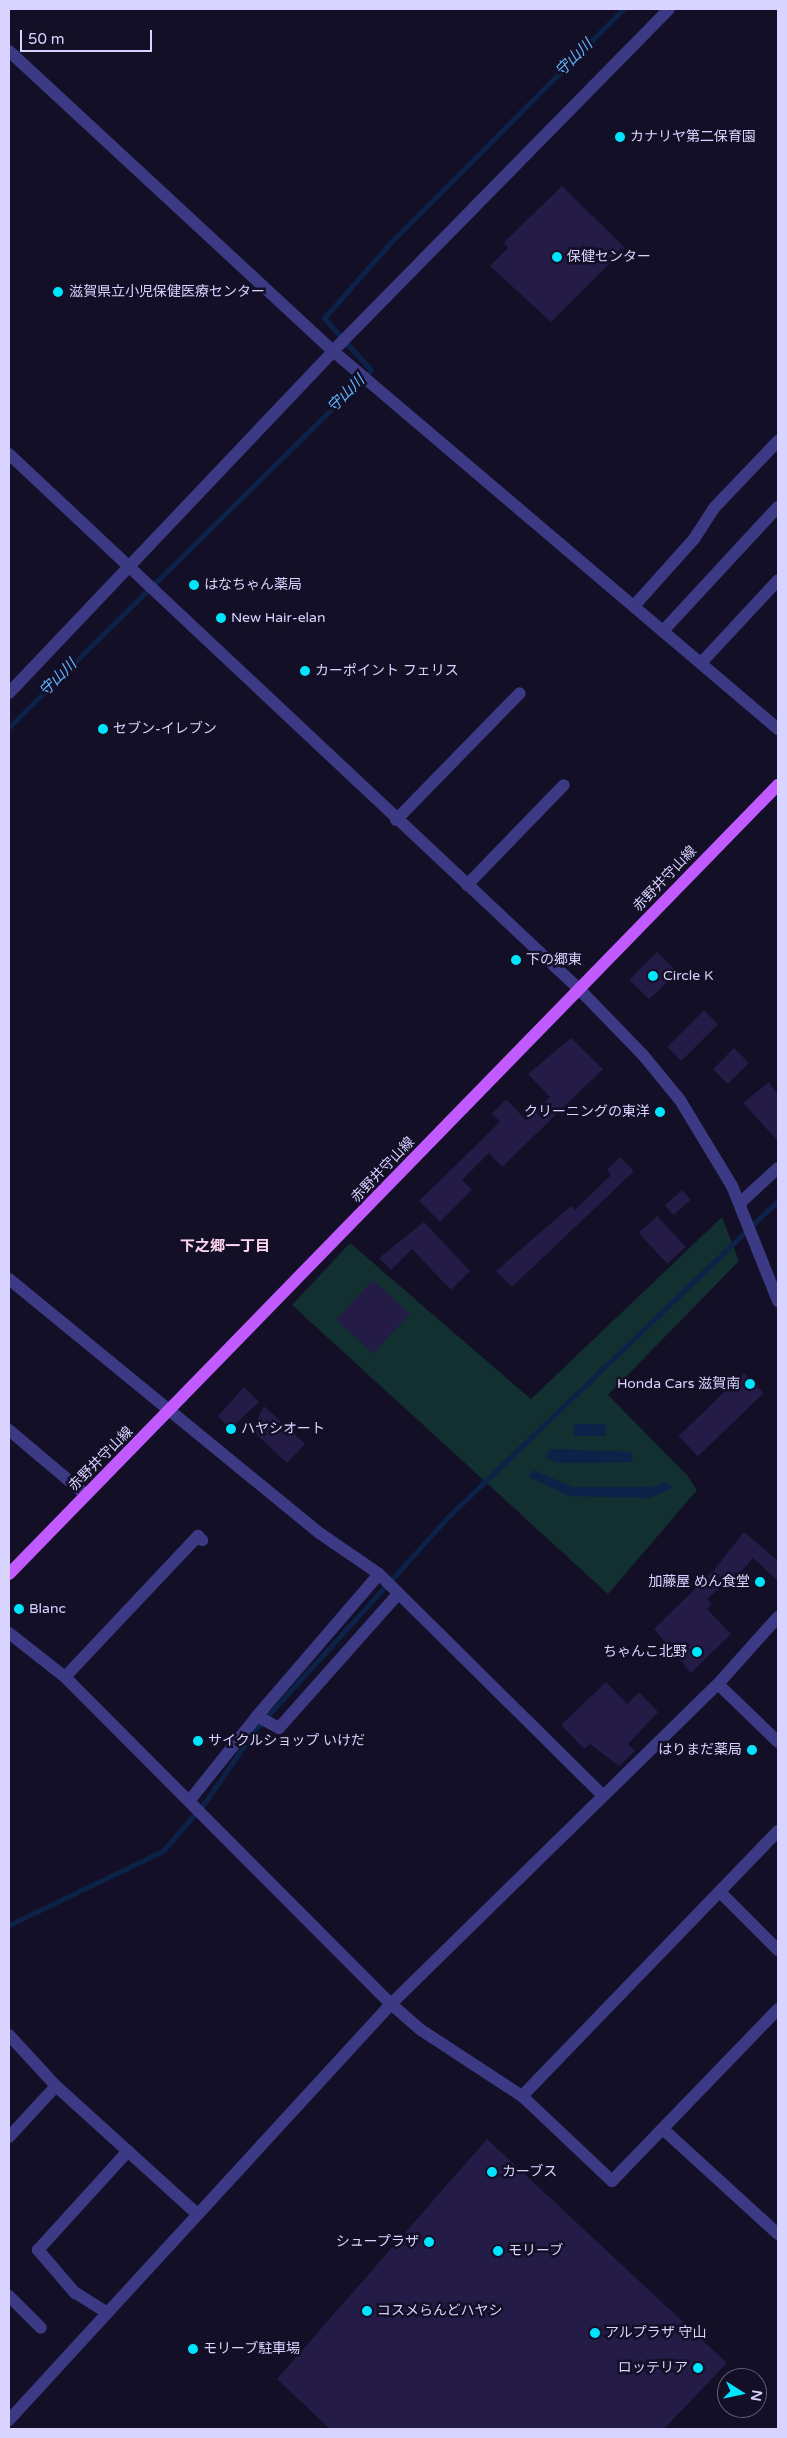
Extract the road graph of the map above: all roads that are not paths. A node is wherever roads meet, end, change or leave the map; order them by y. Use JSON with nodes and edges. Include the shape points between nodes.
{"nodes":[{"id":1,"x":669,"y":9,"type":"edge"},
{"id":2,"x":9,"y":51,"type":"edge"},
{"id":3,"x":333,"y":351,"type":"junction"},
{"id":4,"x":778,"y":441,"type":"edge"},
{"id":5,"x":9,"y":454,"type":"edge"},
{"id":6,"x":778,"y":507,"type":"edge"},
{"id":7,"x":132,"y":565,"type":"junction"},
{"id":8,"x":778,"y":580,"type":"edge"},
{"id":9,"x":634,"y":606,"type":"junction"},
{"id":10,"x":663,"y":631,"type":"junction"},
{"id":11,"x":701,"y":663,"type":"junction"},
{"id":12,"x":9,"y":693,"type":"edge"},
{"id":13,"x":520,"y":693,"type":"dead end"},
{"id":14,"x":778,"y":729,"type":"edge"},
{"id":15,"x":564,"y":785,"type":"dead end"},
{"id":16,"x":778,"y":785,"type":"edge"},
{"id":17,"x":396,"y":820,"type":"junction"},
{"id":18,"x":467,"y":885,"type":"junction"},
{"id":19,"x":579,"y":989,"type":"junction"},
{"id":20,"x":778,"y":1168,"type":"edge"},
{"id":21,"x":740,"y":1202,"type":"junction"},
{"id":22,"x":9,"y":1279,"type":"edge"},
{"id":23,"x":778,"y":1301,"type":"edge"},
{"id":24,"x":171,"y":1410,"type":"junction"},
{"id":25,"x":9,"y":1430,"type":"edge"},
{"id":26,"x":86,"y":1495,"type":"junction"},
{"id":27,"x":202,"y":1540,"type":"dead end"},
{"id":28,"x":9,"y":1574,"type":"edge"},
{"id":29,"x":379,"y":1574,"type":"junction"},
{"id":30,"x":398,"y":1594,"type":"junction"},
{"id":31,"x":778,"y":1617,"type":"edge"},
{"id":32,"x":9,"y":1633,"type":"edge"},
{"id":33,"x":310,"y":1656,"type":"junction"},
{"id":34,"x":328,"y":1671,"type":"junction"},
{"id":35,"x":65,"y":1677,"type":"junction"},
{"id":36,"x":718,"y":1684,"type":"junction"},
{"id":37,"x":257,"y":1716,"type":"junction"},
{"id":38,"x":778,"y":1742,"type":"edge"},
{"id":39,"x":603,"y":1796,"type":"junction"},
{"id":40,"x":190,"y":1800,"type":"junction"},
{"id":41,"x":778,"y":1831,"type":"edge"},
{"id":42,"x":720,"y":1892,"type":"junction"},
{"id":43,"x":778,"y":1950,"type":"edge"},
{"id":44,"x":390,"y":2004,"type":"junction"},
{"id":45,"x":778,"y":2009,"type":"edge"},
{"id":46,"x":9,"y":2035,"type":"edge"},
{"id":47,"x":56,"y":2086,"type":"junction"},
{"id":48,"x":522,"y":2096,"type":"junction"},
{"id":49,"x":664,"y":2130,"type":"junction"},
{"id":50,"x":9,"y":2137,"type":"edge"},
{"id":51,"x":128,"y":2151,"type":"junction"},
{"id":52,"x":195,"y":2212,"type":"junction"},
{"id":53,"x":778,"y":2234,"type":"edge"},
{"id":54,"x":9,"y":2296,"type":"edge"},
{"id":55,"x":106,"y":2312,"type":"junction"},
{"id":56,"x":40,"y":2328,"type":"dead end"},
{"id":57,"x":9,"y":2420,"type":"edge"}],
"edges":[{"from":1,"to":3,"type":"street"},
{"from":2,"to":3,"type":"street"},
{"from":3,"to":7,"type":"street"},
{"from":3,"to":9,"type":"street"},
{"from":4,"to":9,"type":"street","via":[[714,508],[694,539]]},
{"from":5,"to":7,"type":"street"},
{"from":6,"to":10,"type":"street"},
{"from":7,"to":12,"type":"street"},
{"from":7,"to":17,"type":"street"},
{"from":8,"to":11,"type":"street"},
{"from":9,"to":10,"type":"street"},
{"from":10,"to":11,"type":"street"},
{"from":11,"to":14,"type":"street"},
{"from":13,"to":17,"type":"street"},
{"from":15,"to":18,"type":"street"},
{"from":16,"to":19,"type":"main road","name":"赤野井守山線"},
{"from":17,"to":18,"type":"street"},
{"from":18,"to":19,"type":"street"},
{"from":19,"to":21,"type":"street","via":[[680,1100]]},
{"from":19,"to":24,"type":"main road","name":"赤野井守山線"},
{"from":20,"to":21,"type":"street"},
{"from":21,"to":23,"type":"street"},
{"from":22,"to":24,"type":"street"},
{"from":24,"to":26,"type":"main road","name":"赤野井守山線"},
{"from":24,"to":29,"type":"street","via":[[318,1532]]},
{"from":25,"to":26,"type":"street"},
{"from":26,"to":28,"type":"main road","name":"赤野井守山線"},
{"from":27,"to":35,"type":"street","via":[[198,1536]]},
{"from":29,"to":30,"type":"street"},
{"from":29,"to":33,"type":"street"},
{"from":30,"to":34,"type":"street"},
{"from":30,"to":39,"type":"street"},
{"from":31,"to":36,"type":"street"},
{"from":32,"to":35,"type":"street"},
{"from":33,"to":34,"type":"street"},
{"from":33,"to":37,"type":"street"},
{"from":34,"to":37,"type":"street","via":[[279,1728]]},
{"from":35,"to":40,"type":"street"},
{"from":36,"to":38,"type":"street"},
{"from":36,"to":39,"type":"street"},
{"from":37,"to":40,"type":"street"},
{"from":39,"to":44,"type":"street"},
{"from":40,"to":44,"type":"street"},
{"from":41,"to":42,"type":"street"},
{"from":42,"to":43,"type":"street"},
{"from":42,"to":48,"type":"street"},
{"from":44,"to":48,"type":"street","via":[[421,2030]]},
{"from":44,"to":52,"type":"street"},
{"from":45,"to":49,"type":"street"},
{"from":46,"to":47,"type":"street"},
{"from":47,"to":50,"type":"street"},
{"from":47,"to":51,"type":"street"},
{"from":48,"to":49,"type":"street","via":[[612,2181]]},
{"from":49,"to":53,"type":"street"},
{"from":51,"to":52,"type":"street"},
{"from":51,"to":55,"type":"street","via":[[38,2250],[75,2293]]},
{"from":52,"to":55,"type":"street"},
{"from":54,"to":56,"type":"street"},
{"from":55,"to":57,"type":"street"}]}
